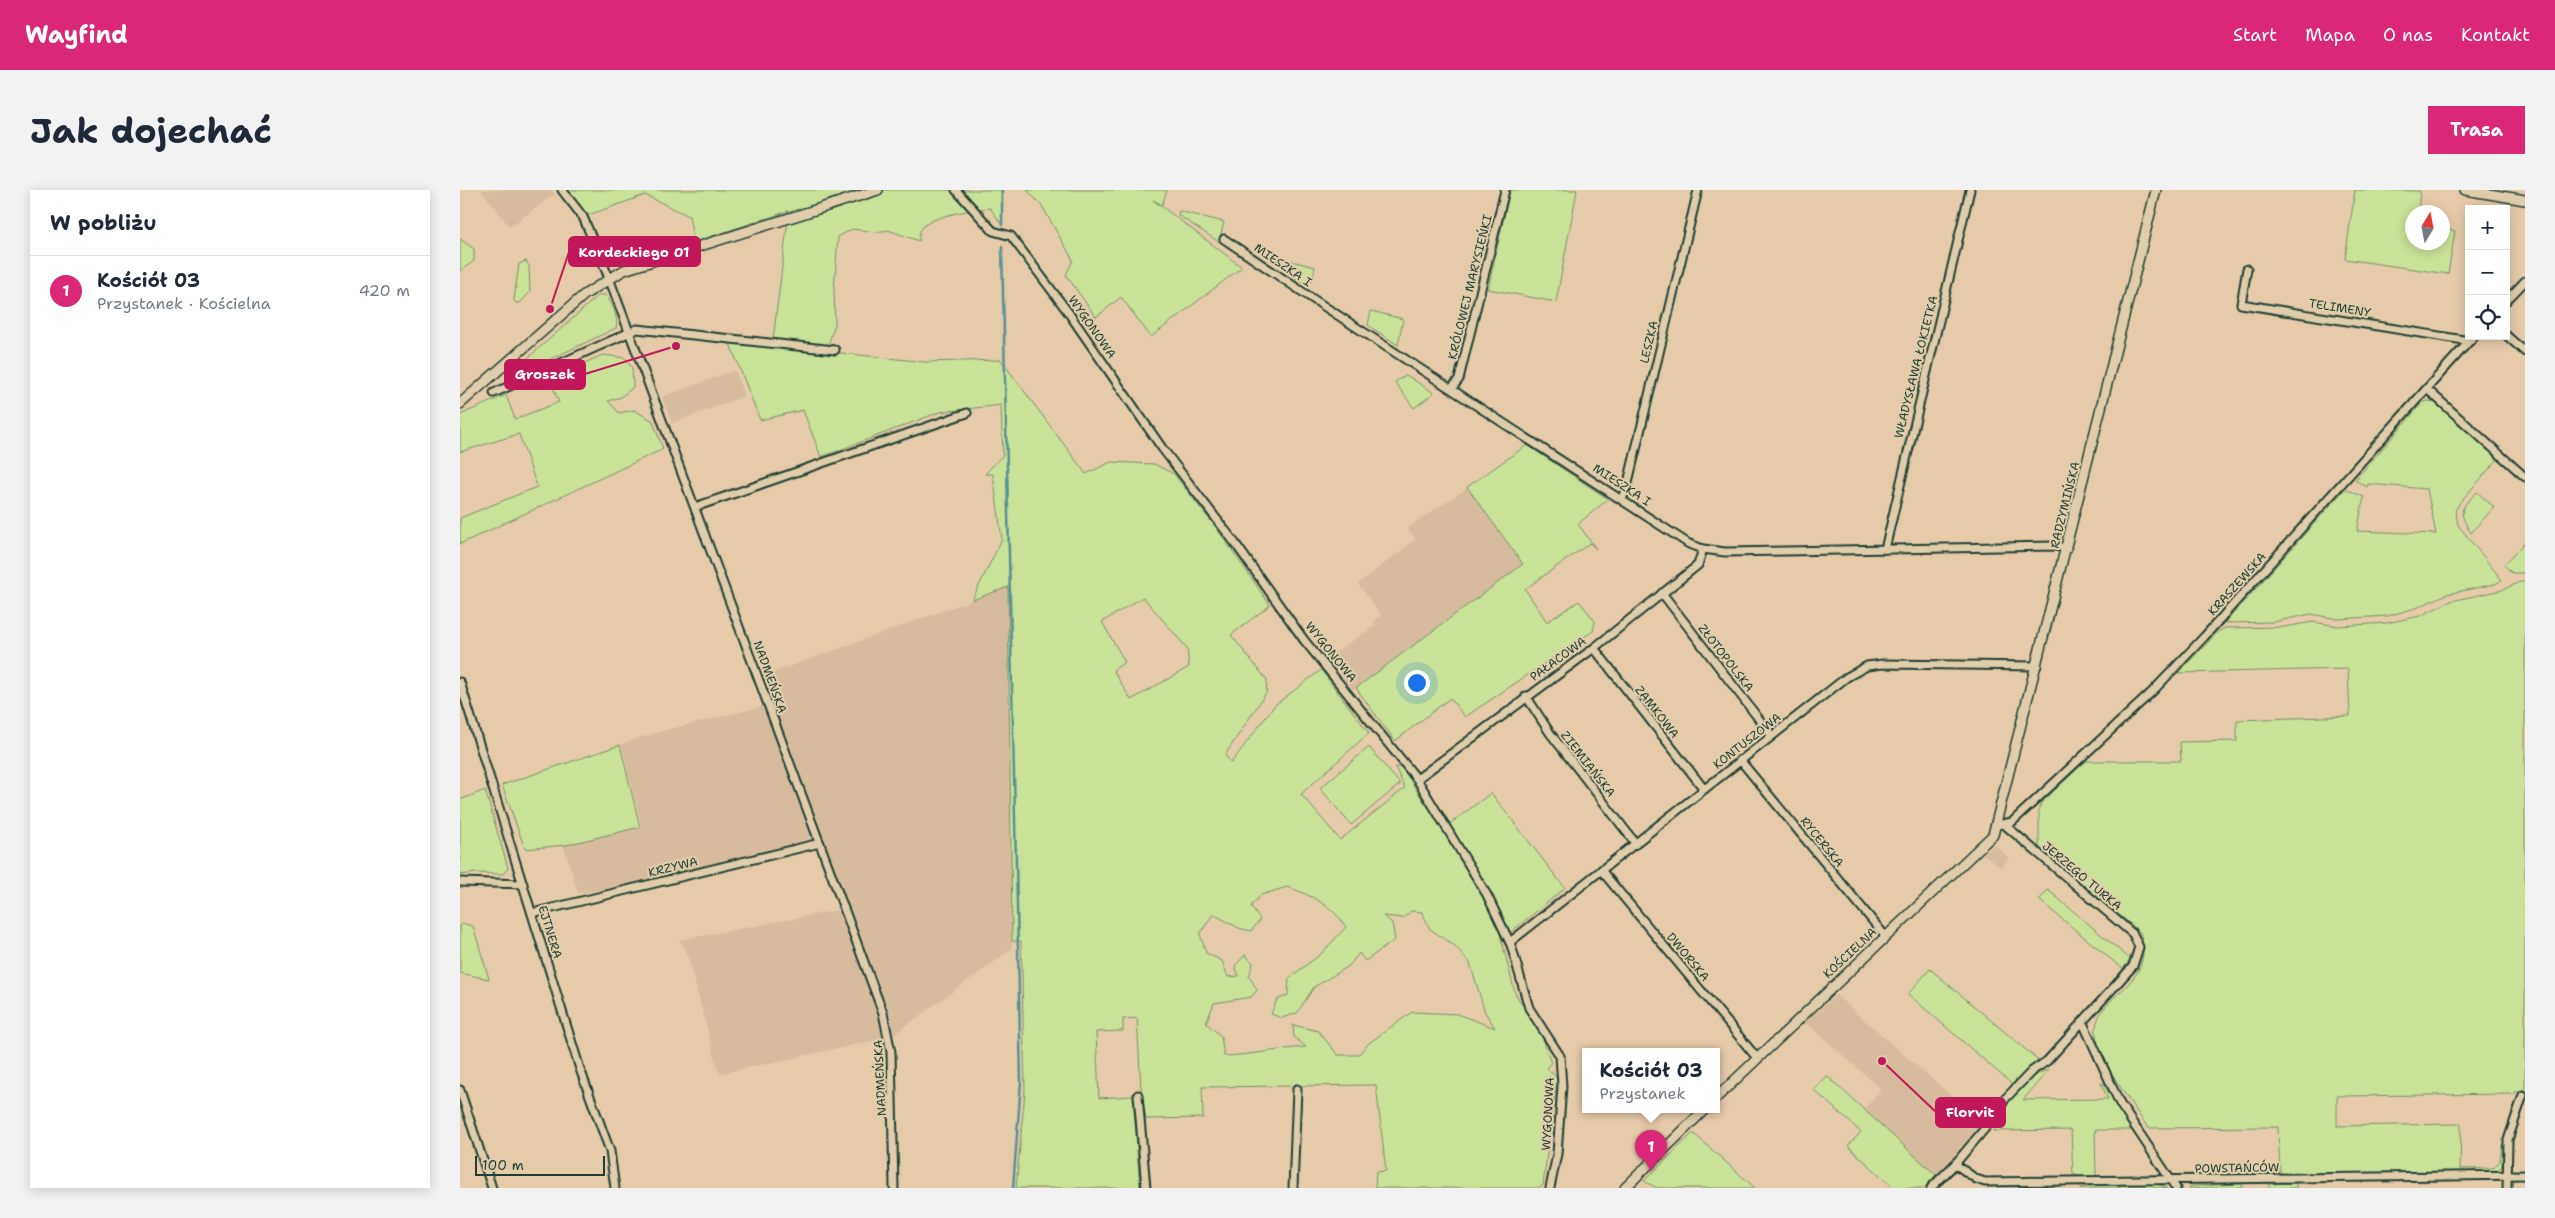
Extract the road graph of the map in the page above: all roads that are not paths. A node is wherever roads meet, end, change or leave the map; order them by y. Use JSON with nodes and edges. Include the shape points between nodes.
{"nodes":[{"id":1,"x":562,"y":190,"type":"edge"},
{"id":2,"x":878,"y":190,"type":"edge"},
{"id":3,"x":956,"y":190,"type":"edge"},
{"id":4,"x":1505,"y":190,"type":"edge"},
{"id":5,"x":1698,"y":190,"type":"edge"},
{"id":6,"x":1970,"y":190,"type":"edge"},
{"id":7,"x":2156,"y":190,"type":"edge"},
{"id":8,"x":2465,"y":190,"type":"edge"},
{"id":9,"x":2525,"y":200,"type":"edge"},
{"id":10,"x":1224,"y":239,"type":"dead end"},
{"id":11,"x":2247,"y":269,"type":"dead end"},
{"id":12,"x":609,"y":278,"type":"junction"},
{"id":13,"x":2525,"y":281,"type":"edge"},
{"id":14,"x":2510,"y":297,"type":"edge"},
{"id":15,"x":630,"y":332,"type":"junction"},
{"id":16,"x":2465,"y":337,"type":"edge"},
{"id":17,"x":2510,"y":339,"type":"edge"},
{"id":18,"x":2470,"y":340,"type":"edge"},
{"id":19,"x":835,"y":350,"type":"dead end"},
{"id":20,"x":2525,"y":352,"type":"edge"},
{"id":21,"x":1452,"y":388,"type":"junction"},
{"id":22,"x":2428,"y":390,"type":"junction"},
{"id":23,"x":494,"y":393,"type":"dead end"},
{"id":24,"x":460,"y":404,"type":"edge"},
{"id":25,"x":966,"y":413,"type":"dead end"},
{"id":26,"x":2525,"y":477,"type":"edge"},
{"id":27,"x":1622,"y":499,"type":"junction"},
{"id":28,"x":695,"y":507,"type":"junction"},
{"id":29,"x":2067,"y":548,"type":"junction"},
{"id":30,"x":1703,"y":549,"type":"junction"},
{"id":31,"x":1885,"y":550,"type":"junction"},
{"id":32,"x":1662,"y":593,"type":"junction"},
{"id":33,"x":1594,"y":648,"type":"junction"},
{"id":34,"x":2037,"y":666,"type":"junction"},
{"id":35,"x":460,"y":682,"type":"edge"},
{"id":36,"x":1526,"y":696,"type":"junction"},
{"id":37,"x":1772,"y":736,"type":"junction"},
{"id":38,"x":1740,"y":760,"type":"junction"},
{"id":39,"x":1417,"y":779,"type":"junction"},
{"id":40,"x":1704,"y":789,"type":"junction"},
{"id":41,"x":2001,"y":825,"type":"junction"},
{"id":42,"x":820,"y":843,"type":"junction"},
{"id":43,"x":1636,"y":844,"type":"junction"},
{"id":44,"x":1601,"y":870,"type":"junction"},
{"id":45,"x":460,"y":882,"type":"edge"},
{"id":46,"x":523,"y":884,"type":"junction"},
{"id":47,"x":532,"y":913,"type":"junction"},
{"id":48,"x":1886,"y":937,"type":"junction"},
{"id":49,"x":1510,"y":942,"type":"junction"},
{"id":50,"x":2083,"y":1023,"type":"junction"},
{"id":51,"x":1757,"y":1058,"type":"junction"},
{"id":52,"x":1297,"y":1089,"type":"dead end"},
{"id":53,"x":460,"y":1090,"type":"edge"},
{"id":54,"x":1720,"y":1094,"type":"edge"},
{"id":55,"x":1138,"y":1095,"type":"dead end"},
{"id":56,"x":2523,"y":1096,"type":"dead end"},
{"id":57,"x":1701,"y":1113,"type":"edge"},
{"id":58,"x":1955,"y":1164,"type":"junction"},
{"id":59,"x":2506,"y":1175,"type":"junction"},
{"id":60,"x":2525,"y":1175,"type":"edge"},
{"id":61,"x":2171,"y":1180,"type":"junction"},
{"id":62,"x":492,"y":1188,"type":"edge"},
{"id":63,"x":615,"y":1188,"type":"edge"},
{"id":64,"x":894,"y":1188,"type":"edge"},
{"id":65,"x":1146,"y":1188,"type":"edge"},
{"id":66,"x":1293,"y":1188,"type":"edge"},
{"id":67,"x":1550,"y":1188,"type":"edge"},
{"id":68,"x":1625,"y":1188,"type":"edge"},
{"id":69,"x":1931,"y":1188,"type":"edge"},
{"id":70,"x":2176,"y":1188,"type":"edge"},
{"id":71,"x":2507,"y":1188,"type":"edge"}],
"edges":[{"from":1,"to":12,"type":"street","name":"NADMEŃSKA","via":[[583,217]]},
{"from":2,"to":12,"type":"street","via":[[647,261]]},
{"from":3,"to":39,"type":"street","name":"WYGONOWA","via":[[993,231],[1011,236],[1304,640]]},
{"from":4,"to":21,"type":"street","name":"KRÓLOWEJ MARYSIEŃKI","via":[[1459,380]]},
{"from":5,"to":27,"type":"street","name":"LESZKA"},
{"from":6,"to":31,"type":"street","name":"WŁADYSŁAWA ŁOKIETKA"},
{"from":7,"to":29,"type":"street","name":"RADZYMIŃSKA"},
{"from":8,"to":9,"type":"street"},
{"from":10,"to":21,"type":"street","name":"MIESZKA I"},
{"from":11,"to":16,"type":"street","name":"TELIMENY","via":[[2242,304]]},
{"from":12,"to":15,"type":"street","name":"NADMEŃSKA"},
{"from":12,"to":24,"type":"street","via":[[584,295]]},
{"from":13,"to":14,"type":"street"},
{"from":15,"to":19,"type":"street","via":[[637,329],[659,330]]},
{"from":15,"to":23,"type":"street"},
{"from":15,"to":28,"type":"street","name":"NADMEŃSKA"},
{"from":17,"to":20,"type":"street"},
{"from":18,"to":22,"type":"street","name":"KRASZEWSKA"},
{"from":21,"to":27,"type":"street","name":"MIESZKA I"},
{"from":22,"to":26,"type":"street"},
{"from":22,"to":41,"type":"street","name":"KRASZEWSKA","via":[[2152,691],[2012,822]]},
{"from":25,"to":28,"type":"street"},
{"from":27,"to":30,"type":"street","name":"MIESZKA I","via":[[1690,544]]},
{"from":28,"to":42,"type":"street","name":"NADMEŃSKA"},
{"from":29,"to":31,"type":"street","name":"MIESZKA I"},
{"from":29,"to":34,"type":"street","name":"RADZYMIŃSKA"},
{"from":30,"to":31,"type":"street","name":"MIESZKA I","via":[[1725,552]]},
{"from":30,"to":32,"type":"street","name":"PAŁACOWA","via":[[1698,565]]},
{"from":32,"to":33,"type":"street","name":"PAŁACOWA"},
{"from":32,"to":37,"type":"street","name":"ZŁOTOPOLSKA"},
{"from":33,"to":36,"type":"street","name":"PAŁACOWA"},
{"from":33,"to":40,"type":"street","name":"ZAMKOWA"},
{"from":34,"to":37,"type":"street","name":"KONTUSZOWA","via":[[1906,663],[1867,666],[1847,677]]},
{"from":34,"to":41,"type":"street","name":"RADZYMIŃSKA"},
{"from":35,"to":46,"type":"street","name":"EJTNERA"},
{"from":36,"to":39,"type":"street","name":"PAŁACOWA"},
{"from":36,"to":43,"type":"street","name":"ZIEMIAŃSKA","via":[[1550,734]]},
{"from":37,"to":38,"type":"street","name":"KONTUSZOWA"},
{"from":38,"to":40,"type":"street","name":"KONTUSZOWA"},
{"from":38,"to":48,"type":"street","name":"RYCERSKA"},
{"from":39,"to":49,"type":"street","name":"WYGONOWA","via":[[1487,895]]},
{"from":40,"to":43,"type":"street","name":"KONTUSZOWA"},
{"from":41,"to":48,"type":"street","name":"KOŚCIELNA"},
{"from":41,"to":50,"type":"street","name":"JERZEGO TURKA","via":[[2133,934],[2139,947],[2128,974]]},
{"from":42,"to":47,"type":"street","name":"KRZYWA"},
{"from":42,"to":64,"type":"street","name":"NADMEŃSKA","via":[[888,1027]]},
{"from":43,"to":44,"type":"street","name":"KONTUSZOWA"},
{"from":44,"to":49,"type":"street","name":"KONTUSZOWA"},
{"from":44,"to":51,"type":"street","name":"DWORSKA"},
{"from":45,"to":46,"type":"street"},
{"from":46,"to":47,"type":"street","name":"EJTNERA"},
{"from":47,"to":63,"type":"street","name":"EJTNERA","via":[[580,1069],[610,1151]]},
{"from":48,"to":51,"type":"street","name":"KOŚCIELNA"},
{"from":49,"to":67,"type":"street","name":"WYGONOWA","via":[[1529,1008],[1560,1056],[1562,1086],[1557,1154]]},
{"from":50,"to":58,"type":"street","via":[[2005,1099],[1997,1114]]},
{"from":50,"to":61,"type":"street","via":[[2120,1104]]},
{"from":51,"to":54,"type":"street","name":"KOŚCIELNA"},
{"from":52,"to":66,"type":"street"},
{"from":53,"to":62,"type":"street"},
{"from":55,"to":65,"type":"street"},
{"from":56,"to":59,"type":"street","via":[[2508,1140]]},
{"from":57,"to":68,"type":"street"},
{"from":58,"to":61,"type":"street","name":"POWSTAŃCÓW","via":[[1985,1182]]},
{"from":58,"to":69,"type":"street"},
{"from":59,"to":60,"type":"street","name":"POWSTAŃCÓW"},
{"from":59,"to":61,"type":"street","name":"POWSTAŃCÓW"},
{"from":59,"to":71,"type":"street"},
{"from":61,"to":70,"type":"street"}]}
